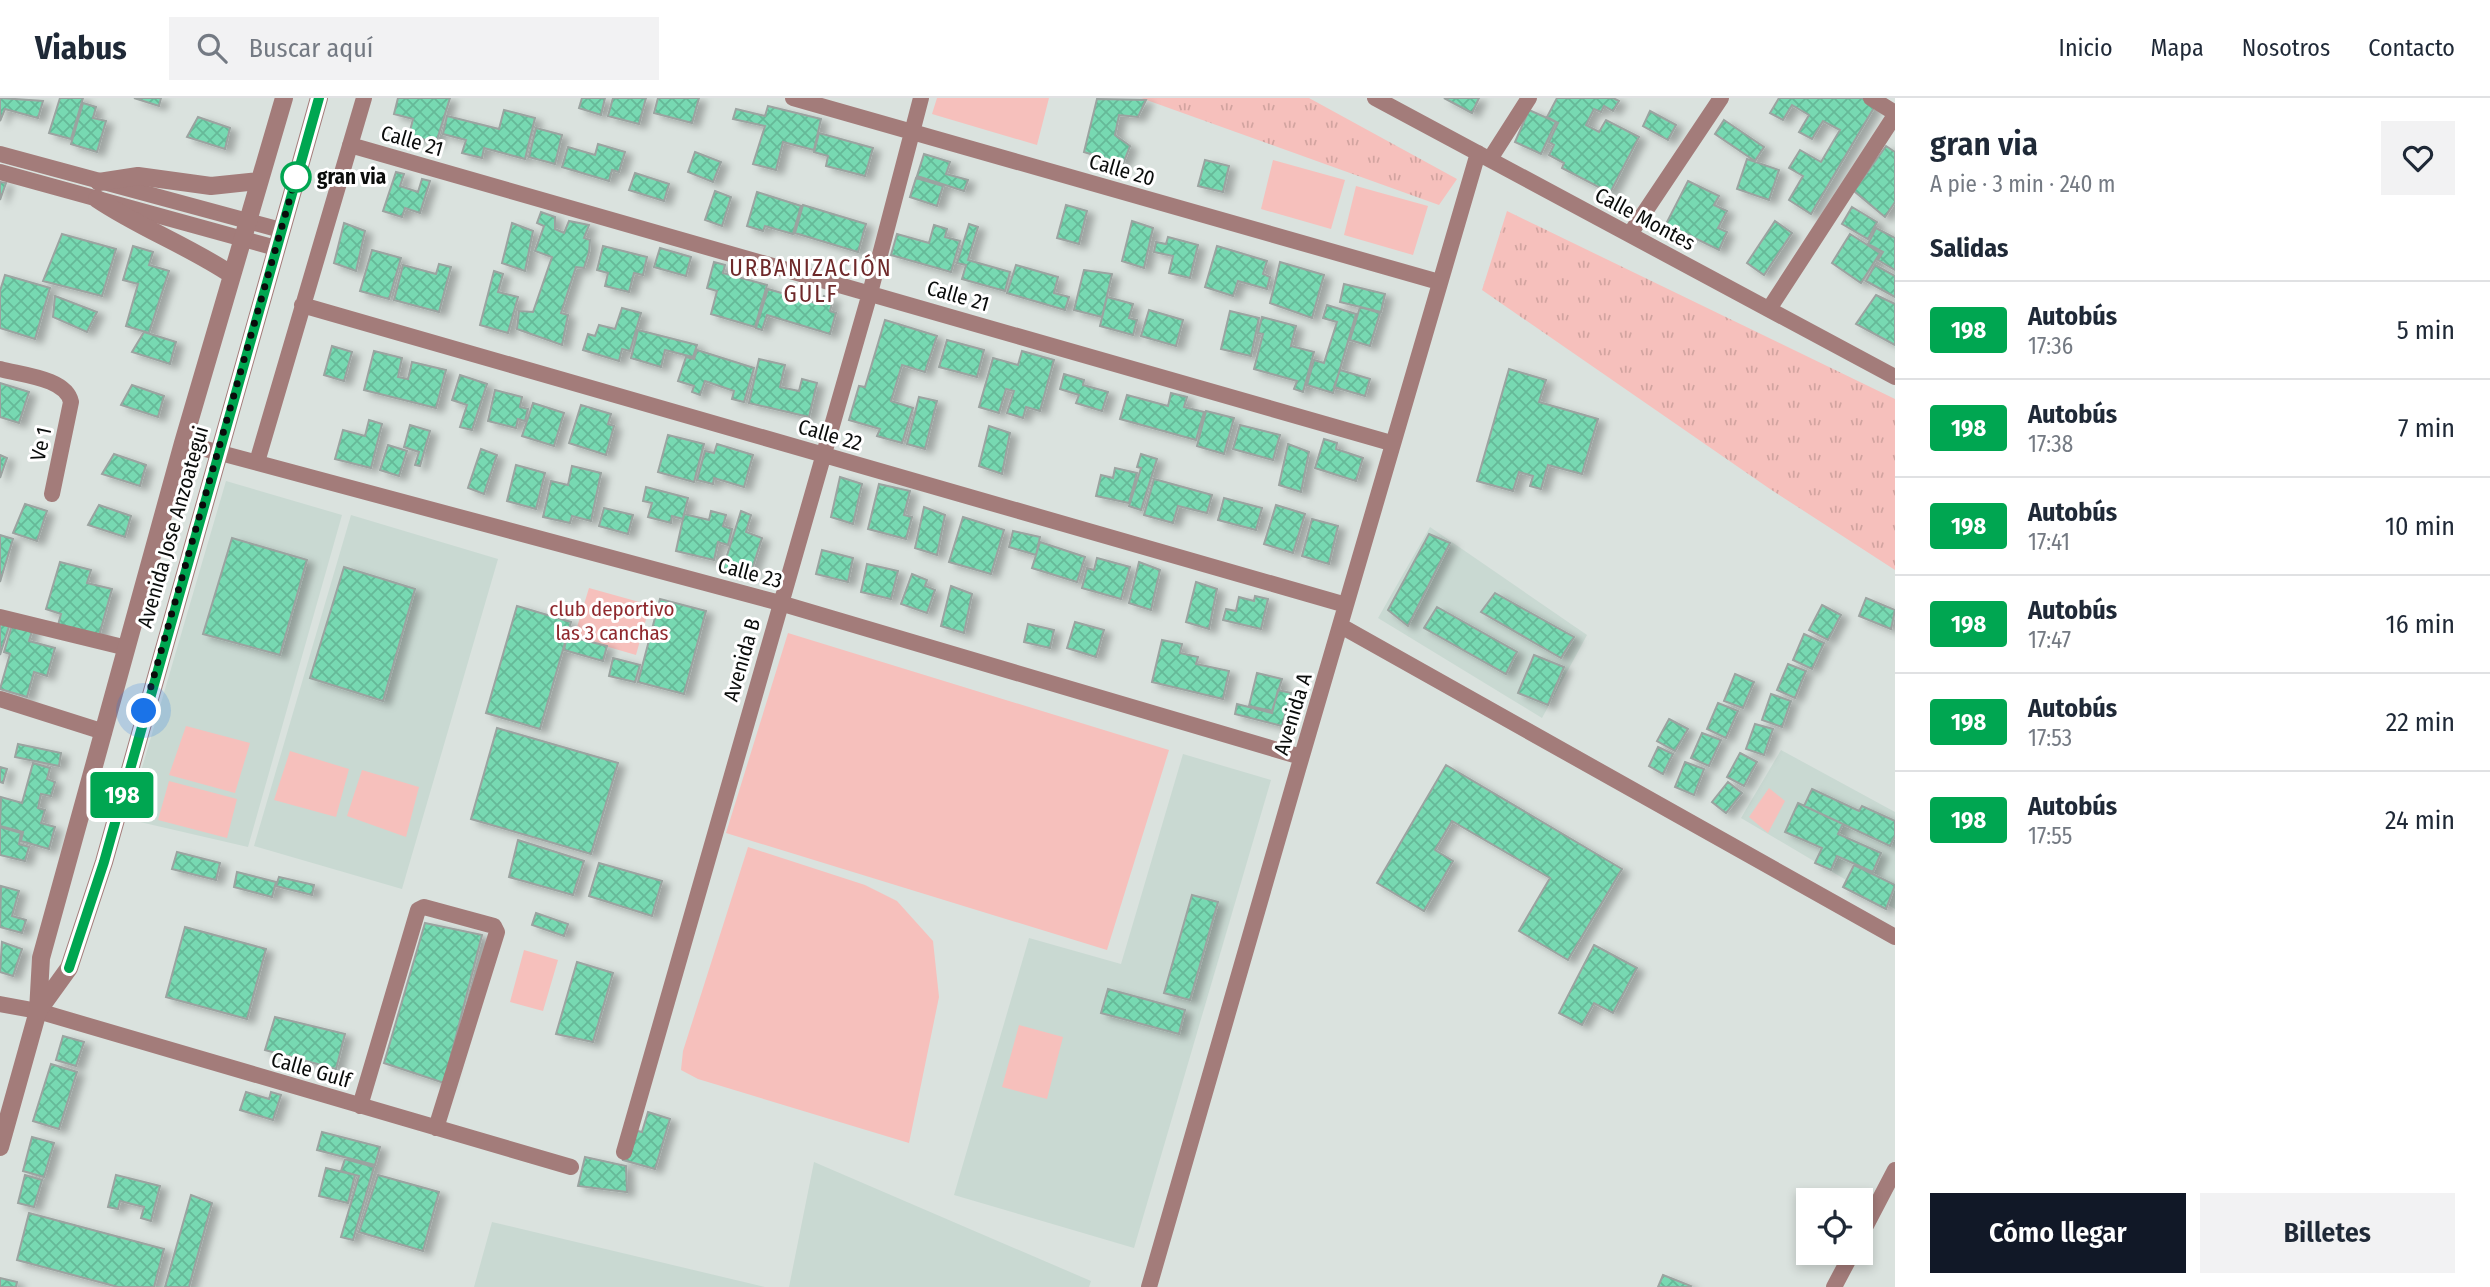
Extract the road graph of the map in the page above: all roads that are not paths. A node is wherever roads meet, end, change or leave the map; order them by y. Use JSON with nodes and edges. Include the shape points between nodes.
{"nodes":[{"id":1,"x":284,"y":98,"type":"edge"},
{"id":2,"x":319,"y":98,"type":"edge"},
{"id":3,"x":364,"y":98,"type":"edge"},
{"id":4,"x":793,"y":98,"type":"edge"},
{"id":5,"x":921,"y":98,"type":"edge"},
{"id":6,"x":1376,"y":98,"type":"edge"},
{"id":7,"x":1529,"y":98,"type":"edge"},
{"id":8,"x":1721,"y":98,"type":"edge"},
{"id":9,"x":1871,"y":98,"type":"edge"},
{"id":10,"x":1895,"y":114,"type":"edge"},
{"id":11,"x":911,"y":132,"type":"junction"},
{"id":12,"x":350,"y":145,"type":"junction"},
{"id":13,"x":0,"y":154,"type":"edge"},
{"id":14,"x":1484,"y":156,"type":"junction"},
{"id":15,"x":0,"y":172,"type":"edge"},
{"id":16,"x":259,"y":181,"type":"junction"},
{"id":17,"x":98,"y":190,"type":"junction"},
{"id":18,"x":248,"y":220,"type":"junction"},
{"id":19,"x":281,"y":230,"type":"junction"},
{"id":20,"x":1630,"y":234,"type":"junction"},
{"id":21,"x":242,"y":239,"type":"junction"},
{"id":22,"x":276,"y":247,"type":"junction"},
{"id":23,"x":232,"y":275,"type":"junction"},
{"id":24,"x":1439,"y":282,"type":"junction"},
{"id":25,"x":870,"y":293,"type":"junction"},
{"id":26,"x":302,"y":305,"type":"junction"},
{"id":27,"x":1769,"y":309,"type":"junction"},
{"id":28,"x":0,"y":369,"type":"edge"},
{"id":29,"x":1895,"y":377,"type":"edge"},
{"id":30,"x":183,"y":443,"type":"junction"},
{"id":31,"x":1391,"y":443,"type":"junction"},
{"id":32,"x":219,"y":452,"type":"junction"},
{"id":33,"x":824,"y":455,"type":"junction"},
{"id":34,"x":257,"y":462,"type":"junction"},
{"id":35,"x":52,"y":494,"type":"dead end"},
{"id":36,"x":780,"y":603,"type":"junction"},
{"id":37,"x":1346,"y":605,"type":"junction"},
{"id":38,"x":0,"y":617,"type":"edge"},
{"id":39,"x":1341,"y":626,"type":"junction"},
{"id":40,"x":127,"y":648,"type":"junction"},
{"id":41,"x":0,"y":699,"type":"edge"},
{"id":42,"x":104,"y":733,"type":"junction"},
{"id":43,"x":1301,"y":757,"type":"junction"},
{"id":44,"x":1895,"y":937,"type":"edge"},
{"id":45,"x":0,"y":1004,"type":"edge"},
{"id":46,"x":38,"y":1011,"type":"junction"},
{"id":47,"x":360,"y":1106,"type":"junction"},
{"id":48,"x":436,"y":1128,"type":"junction"},
{"id":49,"x":0,"y":1147,"type":"edge"},
{"id":50,"x":624,"y":1152,"type":"dead end"},
{"id":51,"x":571,"y":1167,"type":"dead end"},
{"id":52,"x":1895,"y":1170,"type":"edge"},
{"id":53,"x":1873,"y":1212,"type":"edge"},
{"id":54,"x":1846,"y":1265,"type":"edge"},
{"id":55,"x":1149,"y":1287,"type":"edge"},
{"id":56,"x":1834,"y":1287,"type":"edge"}],
"edges":[{"from":1,"to":16,"type":"street","name":"Avenida Jose Anzoategui"},
{"from":2,"to":19,"type":"street","name":"Avenida Jose Anzoategui"},
{"from":3,"to":12,"type":"street"},
{"from":4,"to":11,"type":"street","name":"Calle 20"},
{"from":5,"to":11,"type":"street","name":"Avenida B"},
{"from":6,"to":14,"type":"street","name":"Calle Montes"},
{"from":7,"to":14,"type":"street","name":"Avenida A"},
{"from":8,"to":20,"type":"street"},
{"from":9,"to":10,"type":"street"},
{"from":10,"to":27,"type":"street"},
{"from":11,"to":24,"type":"street","name":"Calle 20"},
{"from":11,"to":25,"type":"street","name":"Avenida B"},
{"from":12,"to":25,"type":"street","name":"Calle 21"},
{"from":12,"to":26,"type":"street"},
{"from":13,"to":17,"type":"street"},
{"from":14,"to":20,"type":"street","name":"Calle Montes"},
{"from":14,"to":24,"type":"street","name":"Avenida A"},
{"from":15,"to":17,"type":"street"},
{"from":16,"to":17,"type":"street","via":[[211,186],[138,176]]},
{"from":16,"to":18,"type":"street","name":"Avenida Jose Anzoategui"},
{"from":17,"to":18,"type":"street"},
{"from":17,"to":21,"type":"street"},
{"from":17,"to":23,"type":"street","via":[[132,223],[207,258]]},
{"from":18,"to":19,"type":"street"},
{"from":18,"to":21,"type":"street","name":"Avenida Jose Anzoategui"},
{"from":19,"to":22,"type":"street","name":"Avenida Jose Anzoategui"},
{"from":20,"to":27,"type":"street","name":"Calle Montes"},
{"from":21,"to":22,"type":"street"},
{"from":21,"to":23,"type":"street","name":"Avenida Jose Anzoategui"},
{"from":22,"to":32,"type":"street","name":"Avenida Jose Anzoategui"},
{"from":23,"to":30,"type":"street","name":"Avenida Jose Anzoategui"},
{"from":24,"to":31,"type":"street","name":"Avenida A"},
{"from":25,"to":31,"type":"street","name":"Calle 21"},
{"from":25,"to":33,"type":"street","name":"Avenida B"},
{"from":26,"to":33,"type":"street","name":"Calle 22"},
{"from":26,"to":34,"type":"street"},
{"from":27,"to":29,"type":"street","name":"Calle Montes"},
{"from":28,"to":35,"type":"street","name":"Ve 1","via":[[58,385],[69,394]]},
{"from":30,"to":32,"type":"street","name":"Calle 23"},
{"from":30,"to":40,"type":"street","name":"Avenida Jose Anzoategui"},
{"from":31,"to":37,"type":"street","name":"Avenida A"},
{"from":32,"to":34,"type":"street","name":"Calle 23"},
{"from":32,"to":46,"type":"street","name":"Avenida Jose Anzoategui","via":[[104,862],[69,968]]},
{"from":33,"to":36,"type":"street","name":"Avenida B"},
{"from":33,"to":37,"type":"street","name":"Calle 22"},
{"from":34,"to":36,"type":"street","name":"Calle 23"},
{"from":36,"to":43,"type":"street","name":"Calle 23"},
{"from":36,"to":50,"type":"street","name":"Avenida B"},
{"from":37,"to":39,"type":"street","name":"Avenida A"},
{"from":38,"to":40,"type":"street"},
{"from":39,"to":43,"type":"street","name":"Avenida A"},
{"from":39,"to":44,"type":"street"},
{"from":40,"to":42,"type":"street","name":"Avenida Jose Anzoategui"},
{"from":41,"to":42,"type":"street"},
{"from":42,"to":46,"type":"street","name":"Avenida Jose Anzoategui","via":[[41,958]]},
{"from":43,"to":55,"type":"street","name":"Avenida A"},
{"from":45,"to":46,"type":"street","name":"Calle Gulf"},
{"from":46,"to":47,"type":"street","name":"Calle Gulf"},
{"from":46,"to":49,"type":"street"},
{"from":47,"to":48,"type":"street","name":"Calle Gulf"},
{"from":47,"to":48,"type":"street","via":[[418,910],[424,907],[494,926],[497,932]]},
{"from":48,"to":51,"type":"street","name":"Calle Gulf"},
{"from":52,"to":53,"type":"street"},
{"from":54,"to":56,"type":"street"}]}
